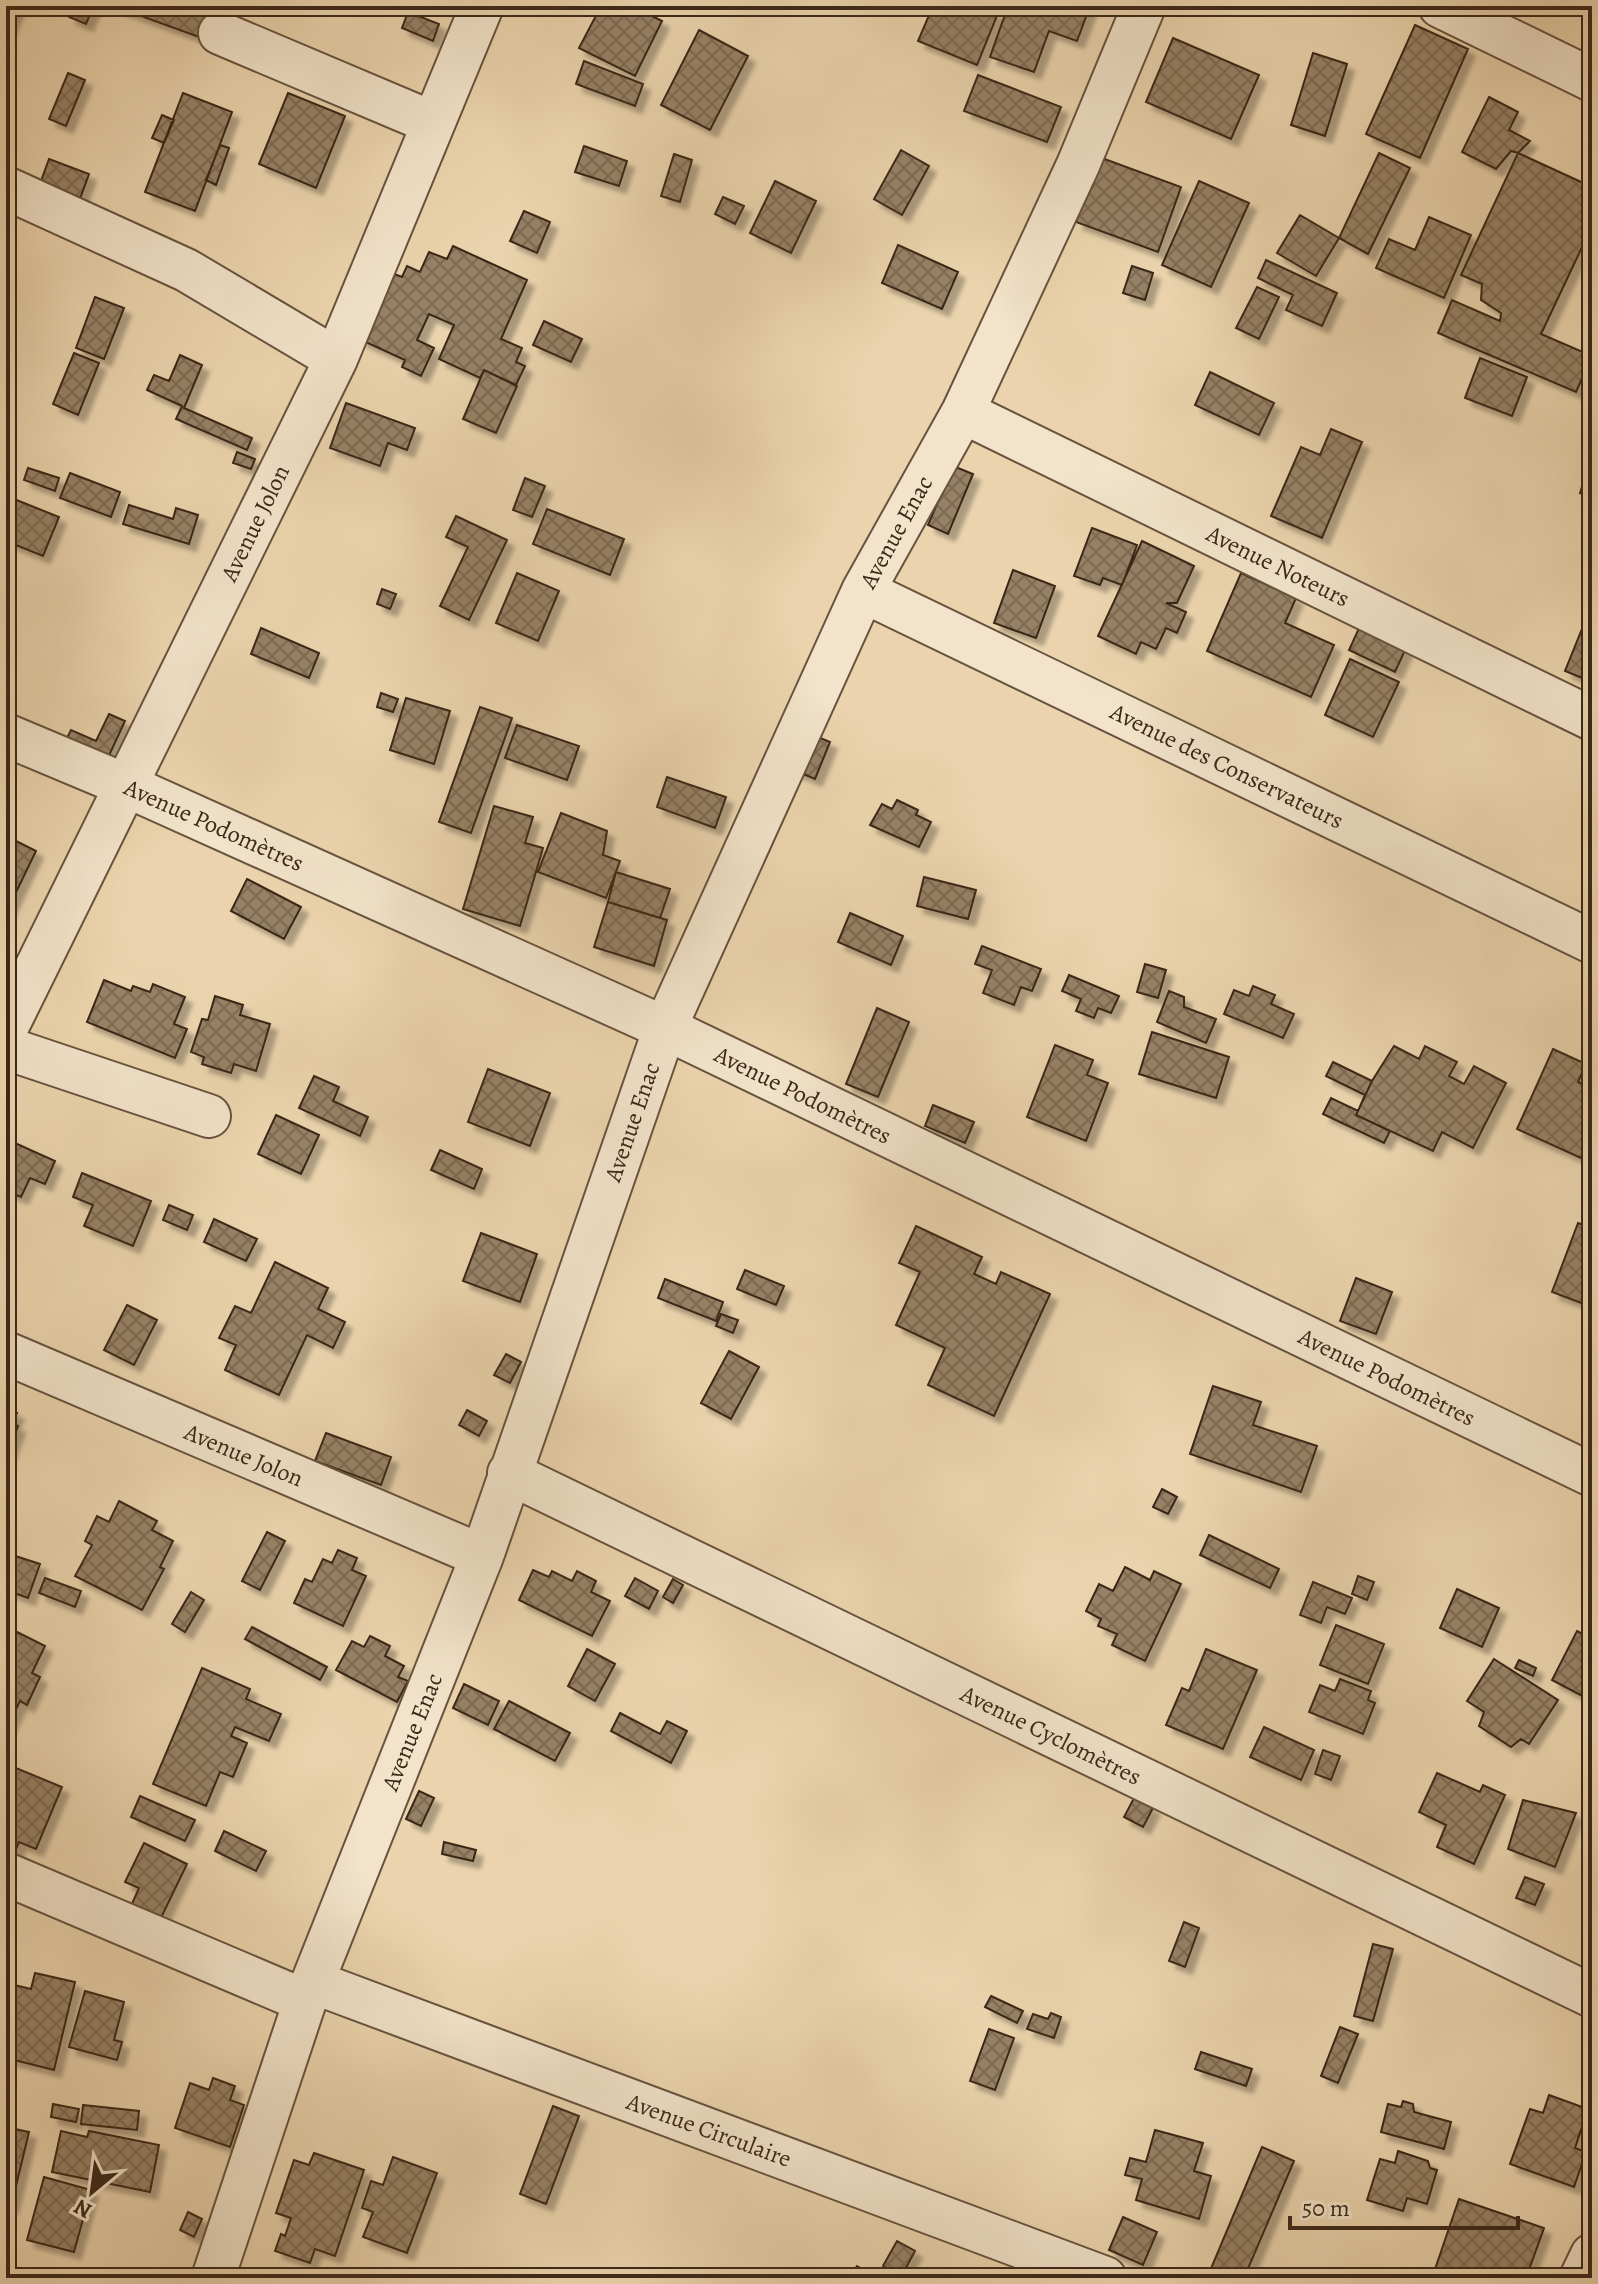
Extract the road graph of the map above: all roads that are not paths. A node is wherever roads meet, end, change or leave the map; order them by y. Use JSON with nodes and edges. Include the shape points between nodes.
{"nodes":[{"id":1,"x":482,"y":6,"type":"edge"},
{"id":2,"x":1144,"y":6,"type":"edge"},
{"id":3,"x":1440,"y":6,"type":"edge"},
{"id":4,"x":220,"y":33,"type":"dead end"},
{"id":5,"x":1592,"y":80,"type":"edge"},
{"id":6,"x":433,"y":123,"type":"junction"},
{"id":7,"x":6,"y":188,"type":"edge"},
{"id":8,"x":336,"y":359,"type":"junction"},
{"id":9,"x":963,"y":412,"type":"junction"},
{"id":10,"x":863,"y":591,"type":"junction"},
{"id":11,"x":1592,"y":719,"type":"edge"},
{"id":12,"x":6,"y":735,"type":"edge"},
{"id":13,"x":125,"y":785,"type":"junction"},
{"id":14,"x":1592,"y":942,"type":"edge"},
{"id":15,"x":665,"y":1028,"type":"junction"},
{"id":16,"x":6,"y":1029,"type":"edge"},
{"id":17,"x":6,"y":1048,"type":"edge"},
{"id":18,"x":209,"y":1116,"type":"dead end"},
{"id":19,"x":6,"y":1353,"type":"edge"},
{"id":20,"x":509,"y":1473,"type":"junction"},
{"id":21,"x":1592,"y":1475,"type":"edge"},
{"id":22,"x":482,"y":1556,"type":"junction"},
{"id":23,"x":6,"y":1874,"type":"edge"},
{"id":24,"x":309,"y":1992,"type":"junction"},
{"id":25,"x":1592,"y":1996,"type":"edge"},
{"id":26,"x":1592,"y":2255,"type":"edge"},
{"id":27,"x":213,"y":2278,"type":"edge"},
{"id":28,"x":1105,"y":2278,"type":"edge"},
{"id":29,"x":1581,"y":2278,"type":"edge"}],
"edges":[{"from":1,"to":6,"type":"street","name":"Avenue Jolon"},
{"from":2,"to":9,"type":"street","name":"Avenue Enac","via":[[1078,165]]},
{"from":3,"to":5,"type":"street"},
{"from":4,"to":6,"type":"street"},
{"from":6,"to":8,"type":"street","name":"Avenue Jolon"},
{"from":7,"to":8,"type":"street","via":[[186,270]]},
{"from":8,"to":13,"type":"street","name":"Avenue Jolon"},
{"from":9,"to":10,"type":"street","name":"Avenue Enac"},
{"from":9,"to":11,"type":"street","name":"Avenue Noteurs"},
{"from":10,"to":14,"type":"street","name":"Avenue des Conservateurs"},
{"from":10,"to":15,"type":"street","name":"Avenue Enac"},
{"from":12,"to":13,"type":"street","name":"Avenue Podomètres"},
{"from":13,"to":15,"type":"street","name":"Avenue Podomètres"},
{"from":13,"to":16,"type":"street","name":"Avenue Jolon"},
{"from":15,"to":20,"type":"street","name":"Avenue Enac"},
{"from":15,"to":21,"type":"street","name":"Avenue Podomètres"},
{"from":17,"to":18,"type":"street"},
{"from":19,"to":22,"type":"street","name":"Avenue Jolon"},
{"from":20,"to":22,"type":"street","name":"Avenue Enac"},
{"from":20,"to":25,"type":"street","name":"Avenue Cyclomètres"},
{"from":22,"to":24,"type":"street","name":"Avenue Enac"},
{"from":23,"to":24,"type":"street","name":"Avenue Circulaire"},
{"from":24,"to":27,"type":"street","name":"Avenue Enac"},
{"from":24,"to":28,"type":"street","name":"Avenue Circulaire"},
{"from":26,"to":29,"type":"street"}]}
